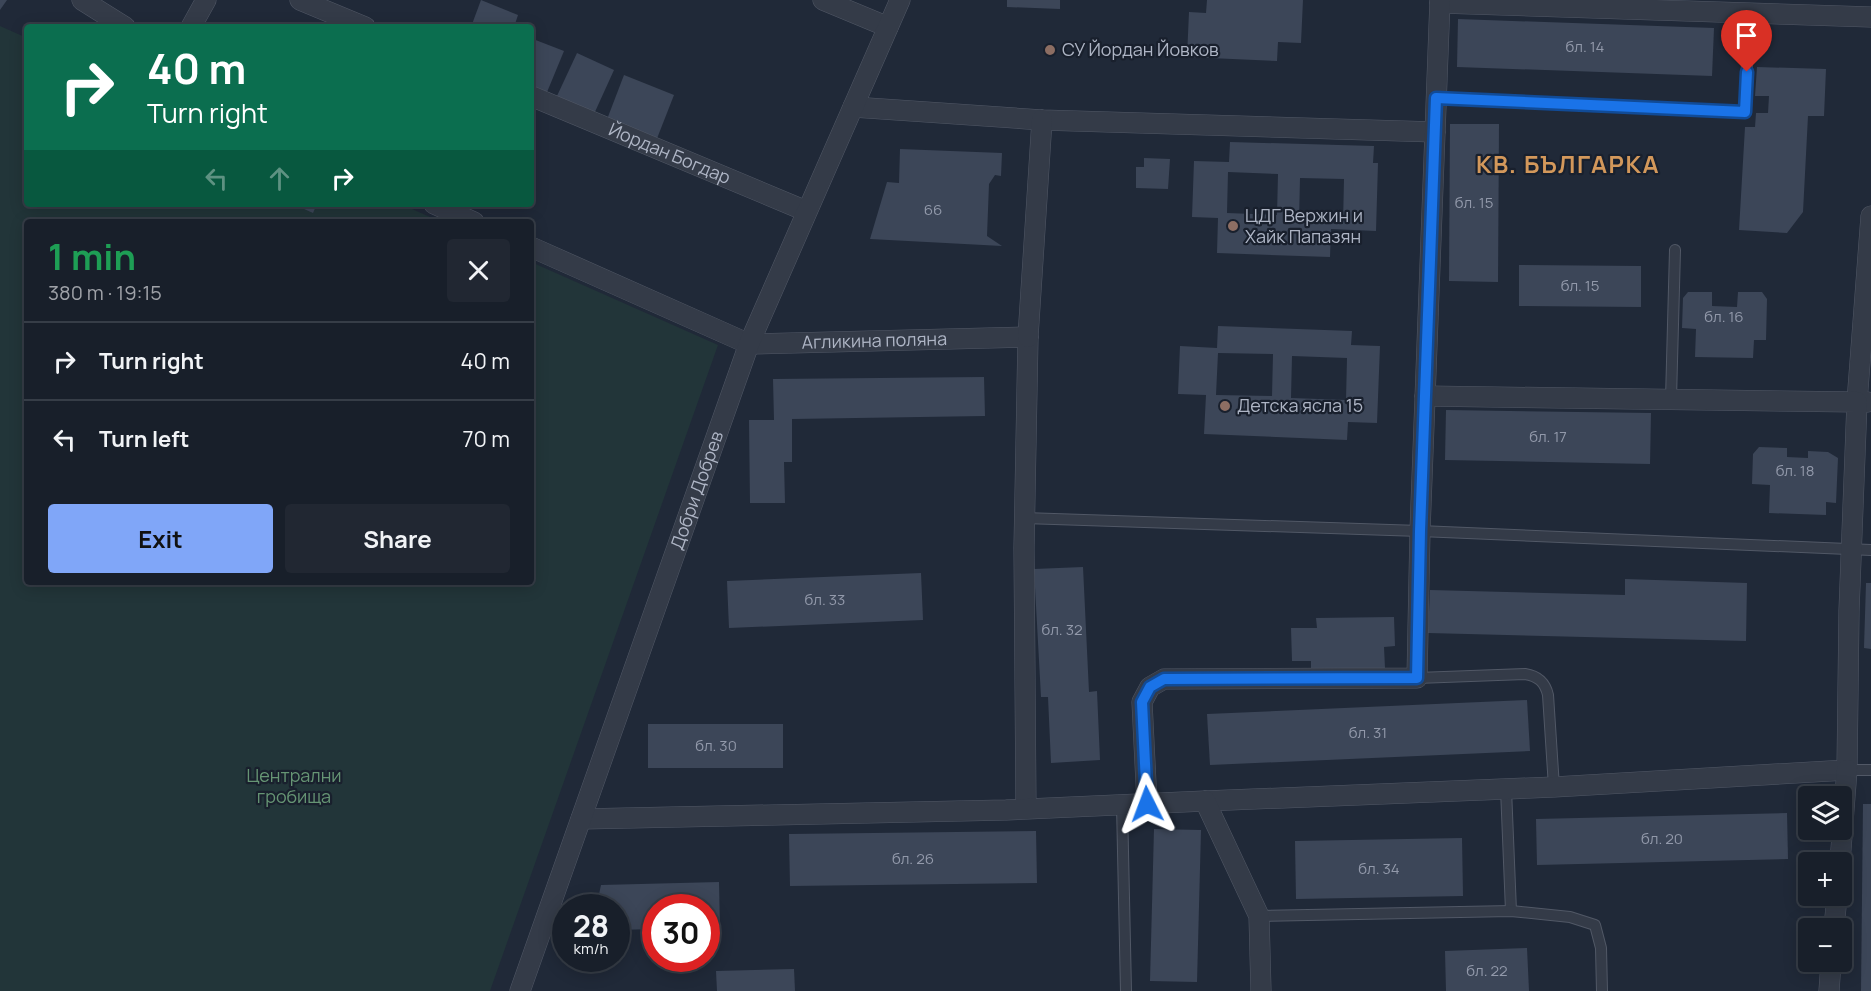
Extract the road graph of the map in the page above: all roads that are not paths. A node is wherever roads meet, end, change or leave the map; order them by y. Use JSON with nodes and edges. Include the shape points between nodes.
{"nodes":[{"id":1,"x":82,"y":0,"type":"edge"},
{"id":2,"x":206,"y":0,"type":"edge"},
{"id":3,"x":300,"y":0,"type":"edge"},
{"id":4,"x":823,"y":0,"type":"edge"},
{"id":5,"x":900,"y":0,"type":"edge"},
{"id":6,"x":1440,"y":1,"type":"edge"},
{"id":7,"x":1720,"y":6,"type":"edge"},
{"id":8,"x":1749,"y":13,"type":"junction"},
{"id":9,"x":1871,"y":17,"type":"edge"},
{"id":10,"x":119,"y":24,"type":"edge"},
{"id":11,"x":193,"y":24,"type":"edge"},
{"id":12,"x":357,"y":24,"type":"edge"},
{"id":13,"x":888,"y":27,"type":"junction"},
{"id":14,"x":534,"y":97,"type":"edge"},
{"id":15,"x":1436,"y":98,"type":"junction"},
{"id":16,"x":853,"y":107,"type":"junction"},
{"id":17,"x":1042,"y":120,"type":"junction"},
{"id":18,"x":1435,"y":132,"type":"junction"},
{"id":19,"x":441,"y":207,"type":"edge"},
{"id":20,"x":806,"y":211,"type":"junction"},
{"id":21,"x":1871,"y":216,"type":"edge"},
{"id":22,"x":467,"y":219,"type":"edge"},
{"id":23,"x":534,"y":248,"type":"edge"},
{"id":24,"x":1675,"y":250,"type":"dead end"},
{"id":25,"x":1028,"y":337,"type":"junction"},
{"id":26,"x":750,"y":344,"type":"junction"},
{"id":27,"x":1425,"y":396,"type":"junction"},
{"id":28,"x":1671,"y":399,"type":"junction"},
{"id":29,"x":1864,"y":402,"type":"edge"},
{"id":30,"x":1024,"y":518,"type":"junction"},
{"id":31,"x":1420,"y":531,"type":"junction"},
{"id":32,"x":1851,"y":549,"type":"junction"},
{"id":33,"x":1871,"y":550,"type":"edge"},
{"id":34,"x":1417,"y":678,"type":"junction"},
{"id":35,"x":1847,"y":770,"type":"junction"},
{"id":36,"x":1871,"y":770,"type":"edge"},
{"id":37,"x":1554,"y":787,"type":"junction"},
{"id":38,"x":1506,"y":789,"type":"junction"},
{"id":39,"x":1205,"y":801,"type":"junction"},
{"id":40,"x":1147,"y":804,"type":"junction"},
{"id":41,"x":1122,"y":805,"type":"junction"},
{"id":42,"x":1026,"y":808,"type":"junction"},
{"id":43,"x":580,"y":819,"type":"junction"},
{"id":44,"x":1841,"y":852,"type":"edge"},
{"id":45,"x":1511,"y":911,"type":"junction"},
{"id":46,"x":1259,"y":916,"type":"junction"},
{"id":47,"x":1830,"y":972,"type":"edge"},
{"id":48,"x":520,"y":991,"type":"edge"},
{"id":49,"x":1126,"y":991,"type":"edge"},
{"id":50,"x":1262,"y":991,"type":"edge"},
{"id":51,"x":1602,"y":991,"type":"edge"},
{"id":52,"x":1829,"y":991,"type":"edge"}],
"edges":[{"from":1,"to":10,"type":"street"},
{"from":2,"to":11,"type":"street"},
{"from":3,"to":12,"type":"street"},
{"from":4,"to":13,"type":"street"},
{"from":5,"to":13,"type":"street","name":"Добри Добрев"},
{"from":6,"to":7,"type":"street"},
{"from":6,"to":15,"type":"street"},
{"from":7,"to":8,"type":"street"},
{"from":8,"to":9,"type":"street"},
{"from":8,"to":15,"type":"lane","via":[[1745,112]]},
{"from":13,"to":16,"type":"street","name":"Добри Добрев"},
{"from":14,"to":20,"type":"street","name":"Йордан Богдар"},
{"from":15,"to":18,"type":"street"},
{"from":16,"to":17,"type":"street"},
{"from":16,"to":20,"type":"street","name":"Добри Добрев"},
{"from":17,"to":18,"type":"street"},
{"from":17,"to":25,"type":"street"},
{"from":18,"to":27,"type":"street"},
{"from":19,"to":22,"type":"street"},
{"from":20,"to":26,"type":"street","name":"Добри Добрев"},
{"from":21,"to":29,"type":"street"},
{"from":23,"to":26,"type":"street","name":"Агликина поляна"},
{"from":24,"to":28,"type":"lane"},
{"from":25,"to":26,"type":"street","name":"Агликина поляна"},
{"from":25,"to":30,"type":"street"},
{"from":26,"to":43,"type":"street","name":"Добри Добрев"},
{"from":27,"to":28,"type":"street"},
{"from":27,"to":31,"type":"street"},
{"from":28,"to":29,"type":"street"},
{"from":29,"to":32,"type":"street"},
{"from":30,"to":31,"type":"lane"},
{"from":30,"to":42,"type":"street"},
{"from":31,"to":32,"type":"lane"},
{"from":31,"to":34,"type":"street"},
{"from":32,"to":33,"type":"lane"},
{"from":32,"to":35,"type":"street"},
{"from":34,"to":37,"type":"lane","via":[[1525,674],[1538,678],[1548,694]]},
{"from":34,"to":40,"type":"street","via":[[1156,682],[1142,702]]},
{"from":35,"to":36,"type":"lane"},
{"from":35,"to":37,"type":"street"},
{"from":35,"to":44,"type":"street"},
{"from":37,"to":38,"type":"street"},
{"from":38,"to":39,"type":"street"},
{"from":38,"to":45,"type":"lane"},
{"from":39,"to":40,"type":"street"},
{"from":39,"to":46,"type":"street"},
{"from":40,"to":41,"type":"street"},
{"from":41,"to":42,"type":"street"},
{"from":41,"to":49,"type":"lane"},
{"from":42,"to":43,"type":"street"},
{"from":43,"to":48,"type":"street","name":"Добри Добрев"},
{"from":45,"to":46,"type":"lane"},
{"from":45,"to":51,"type":"lane","via":[[1570,916],[1595,926],[1601,948]]},
{"from":46,"to":50,"type":"street"},
{"from":47,"to":52,"type":"street"}]}
